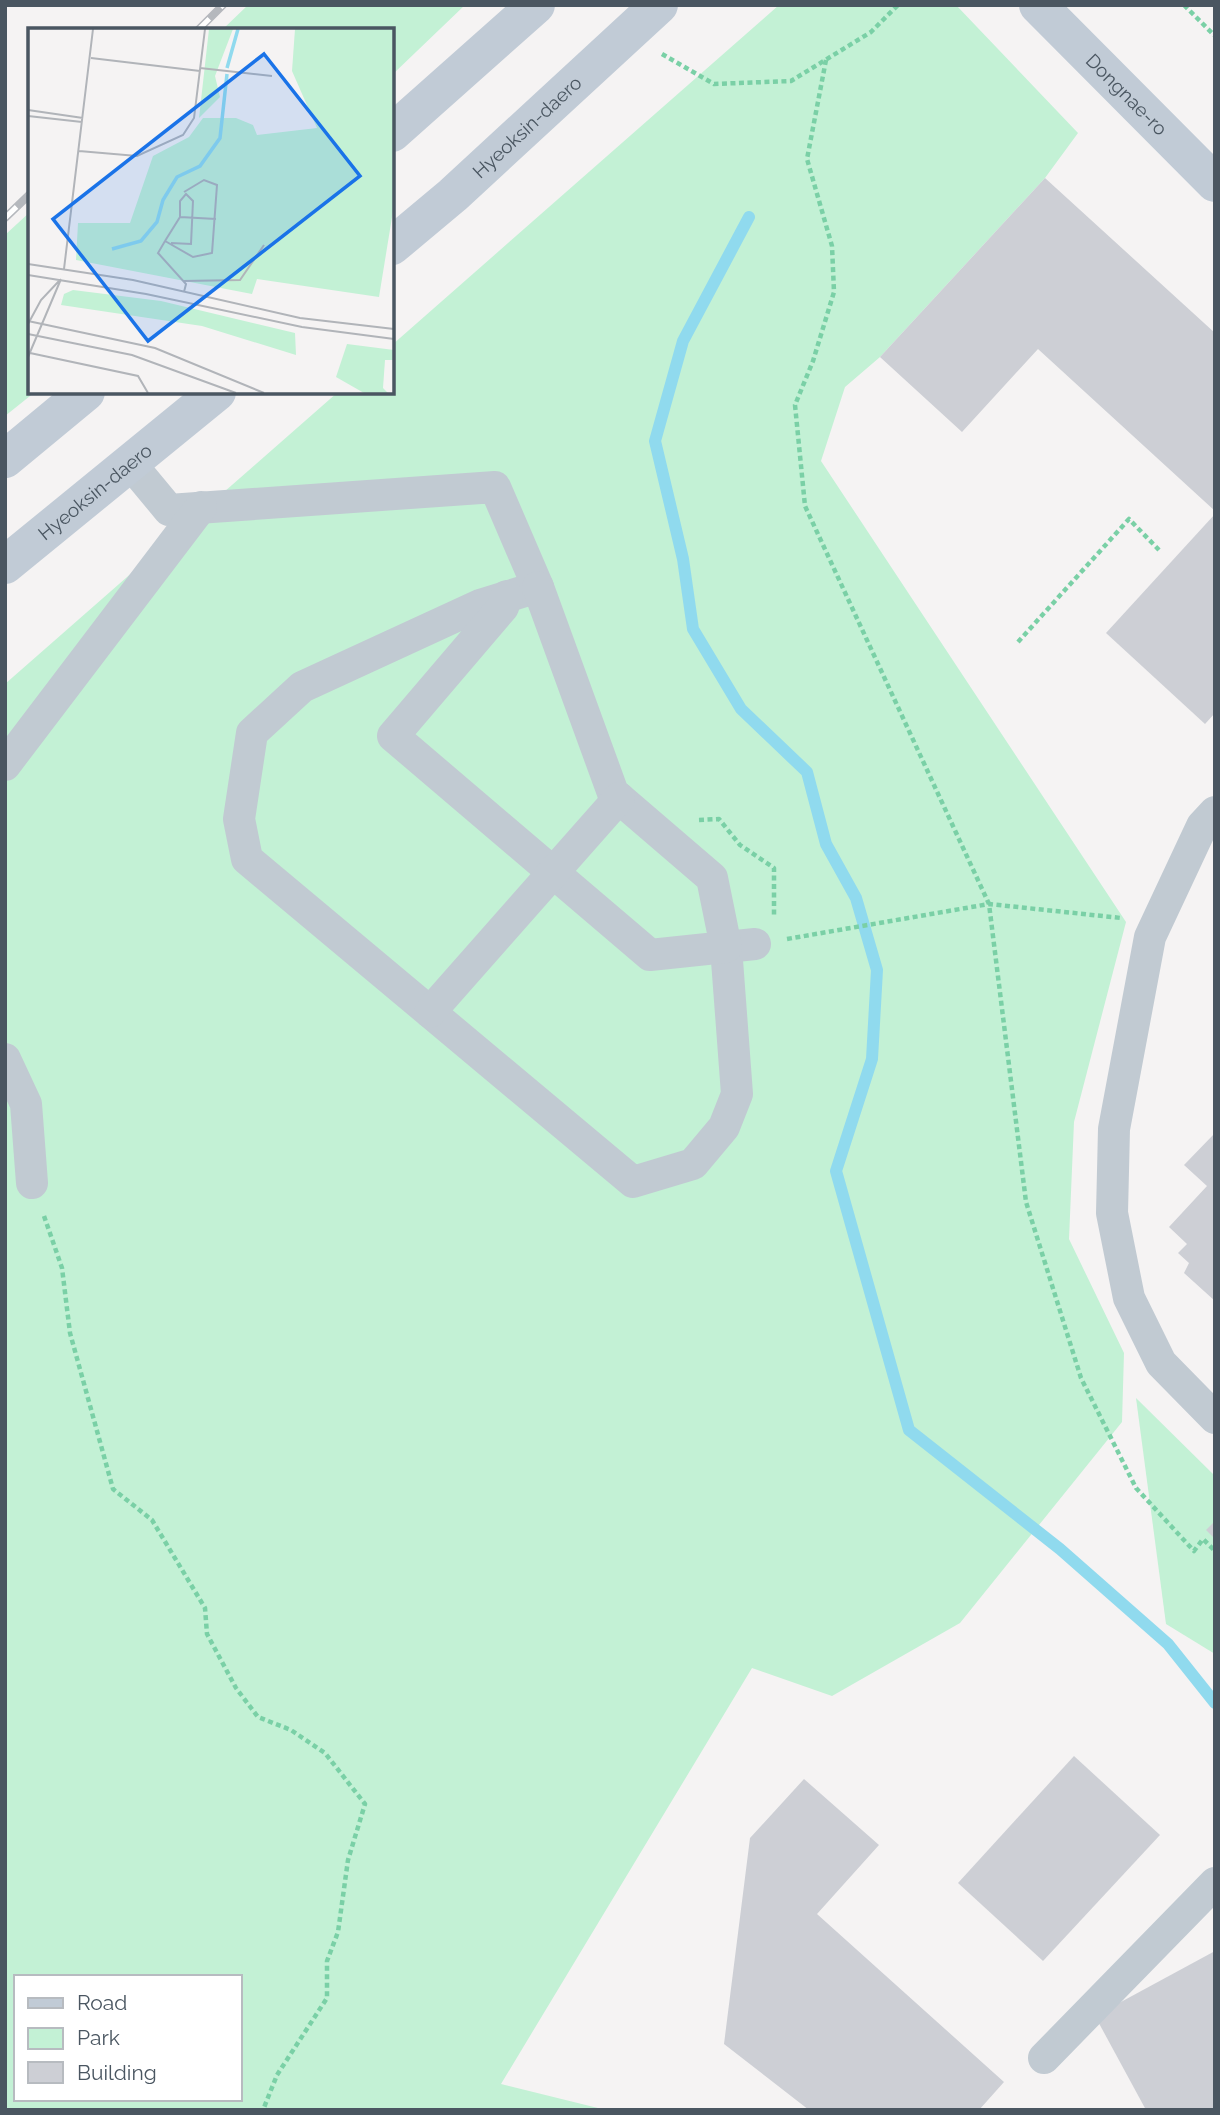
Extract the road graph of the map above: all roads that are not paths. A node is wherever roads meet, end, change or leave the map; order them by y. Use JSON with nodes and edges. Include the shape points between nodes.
{"nodes":[{"id":1,"x":536,"y":5,"type":"edge"},
{"id":2,"x":659,"y":5,"type":"edge"},
{"id":3,"x":1038,"y":5,"type":"edge"},
{"id":4,"x":394,"y":132,"type":"edge"},
{"id":5,"x":1215,"y":183,"type":"edge"},
{"id":6,"x":394,"y":244,"type":"edge"},
{"id":7,"x":84,"y":394,"type":"edge"},
{"id":8,"x":215,"y":394,"type":"edge"},
{"id":9,"x":5,"y":458,"type":"edge"},
{"id":10,"x":130,"y":463,"type":"junction"},
{"id":11,"x":201,"y":507,"type":"junction"},
{"id":12,"x":5,"y":565,"type":"edge"},
{"id":13,"x":538,"y":587,"type":"junction"},
{"id":14,"x":507,"y":596,"type":"junction"},
{"id":15,"x":5,"y":765,"type":"edge"},
{"id":16,"x":619,"y":798,"type":"junction"},
{"id":17,"x":1215,"y":812,"type":"edge"},
{"id":18,"x":554,"y":873,"type":"junction"},
{"id":19,"x":740,"y":946,"type":"junction"},
{"id":20,"x":430,"y":1012,"type":"junction"},
{"id":21,"x":5,"y":1059,"type":"edge"},
{"id":22,"x":32,"y":1183,"type":"road end"},
{"id":23,"x":1215,"y":1418,"type":"edge"},
{"id":24,"x":1215,"y":1883,"type":"edge"},
{"id":25,"x":1044,"y":2058,"type":"dead end"}],
"edges":[{"from":1,"to":4,"type":"main road"},
{"from":2,"to":6,"type":"main road","name":"Hyeoksin-daero"},
{"from":3,"to":5,"type":"main road","name":"Dongnae-ro"},
{"from":7,"to":9,"type":"main road"},
{"from":8,"to":10,"type":"main road","name":"Hyeoksin-daero"},
{"from":10,"to":11,"type":"street","via":[[169,510]]},
{"from":10,"to":12,"type":"main road","name":"Hyeoksin-daero"},
{"from":11,"to":13,"type":"street","via":[[495,488]]},
{"from":11,"to":15,"type":"street"},
{"from":13,"to":14,"type":"street"},
{"from":13,"to":16,"type":"street"},
{"from":14,"to":18,"type":"street","via":[[503,607],[393,736]]},
{"from":14,"to":20,"type":"street","via":[[302,687],[252,733],[239,819],[247,859]]},
{"from":16,"to":18,"type":"street"},
{"from":16,"to":19,"type":"street","via":[[712,878]]},
{"from":17,"to":23,"type":"street","via":[[1202,826],[1150,937],[1114,1129],[1112,1213],[1129,1298],[1161,1363]]},
{"from":18,"to":19,"type":"street","via":[[650,956]]},
{"from":18,"to":20,"type":"street"},
{"from":19,"to":20,"type":"street","via":[[737,1094],[724,1127],[693,1164],[633,1182]]},
{"from":21,"to":22,"type":"street","via":[[26,1104]]},
{"from":24,"to":25,"type":"street"}]}
